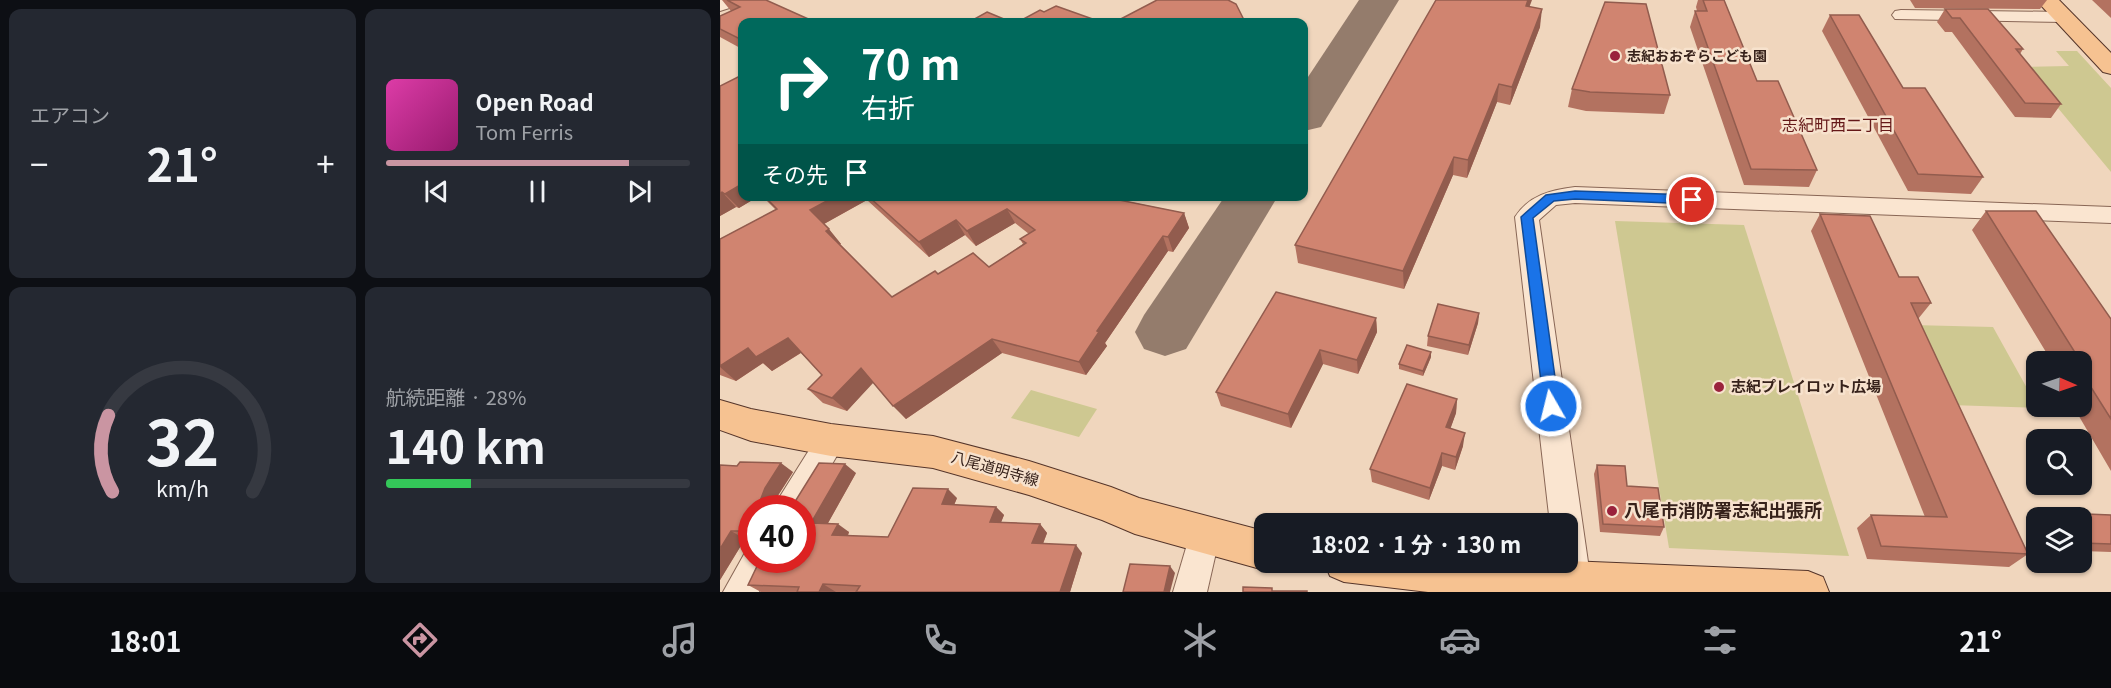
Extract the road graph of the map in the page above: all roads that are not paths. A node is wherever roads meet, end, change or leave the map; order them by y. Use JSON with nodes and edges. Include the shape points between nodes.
{"nodes":[{"id":1,"x":736,"y":0,"type":"edge"},
{"id":2,"x":2047,"y":0,"type":"edge"},
{"id":3,"x":720,"y":6,"type":"edge"},
{"id":4,"x":1901,"y":15,"type":"dead end"},
{"id":5,"x":2064,"y":17,"type":"junction"},
{"id":6,"x":2111,"y":67,"type":"edge"},
{"id":7,"x":2111,"y":215,"type":"edge"},
{"id":8,"x":720,"y":416,"type":"edge"},
{"id":9,"x":831,"y":440,"type":"junction"},
{"id":10,"x":798,"y":495,"type":"edge"},
{"id":11,"x":1565,"y":513,"type":"edge"},
{"id":12,"x":1204,"y":535,"type":"junction"},
{"id":13,"x":1254,"y":548,"type":"edge"},
{"id":14,"x":751,"y":573,"type":"edge"},
{"id":15,"x":1439,"y":573,"type":"edge"},
{"id":16,"x":1573,"y":573,"type":"edge"},
{"id":17,"x":1574,"y":583,"type":"junction"},
{"id":18,"x":1701,"y":590,"type":"edge"},
{"id":19,"x":740,"y":592,"type":"edge"},
{"id":20,"x":1190,"y":592,"type":"edge"},
{"id":21,"x":1808,"y":592,"type":"edge"}],
"edges":[{"from":1,"to":3,"type":"street"},
{"from":2,"to":5,"type":"main road"},
{"from":4,"to":5,"type":"street"},
{"from":5,"to":6,"type":"main road"},
{"from":7,"to":11,"type":"street","via":[[1575,195],[1550,198],[1527,217]]},
{"from":8,"to":9,"type":"main road","name":"八尾道明寺線"},
{"from":9,"to":10,"type":"street"},
{"from":9,"to":12,"type":"main road","name":"八尾道明寺線","via":[[933,452],[1029,478],[1135,516]]},
{"from":12,"to":13,"type":"main road","name":"八尾道明寺線"},
{"from":12,"to":20,"type":"street"},
{"from":14,"to":19,"type":"street"},
{"from":15,"to":17,"type":"main road"},
{"from":16,"to":17,"type":"street"},
{"from":17,"to":18,"type":"main road"},
{"from":18,"to":21,"type":"main road"}]}
